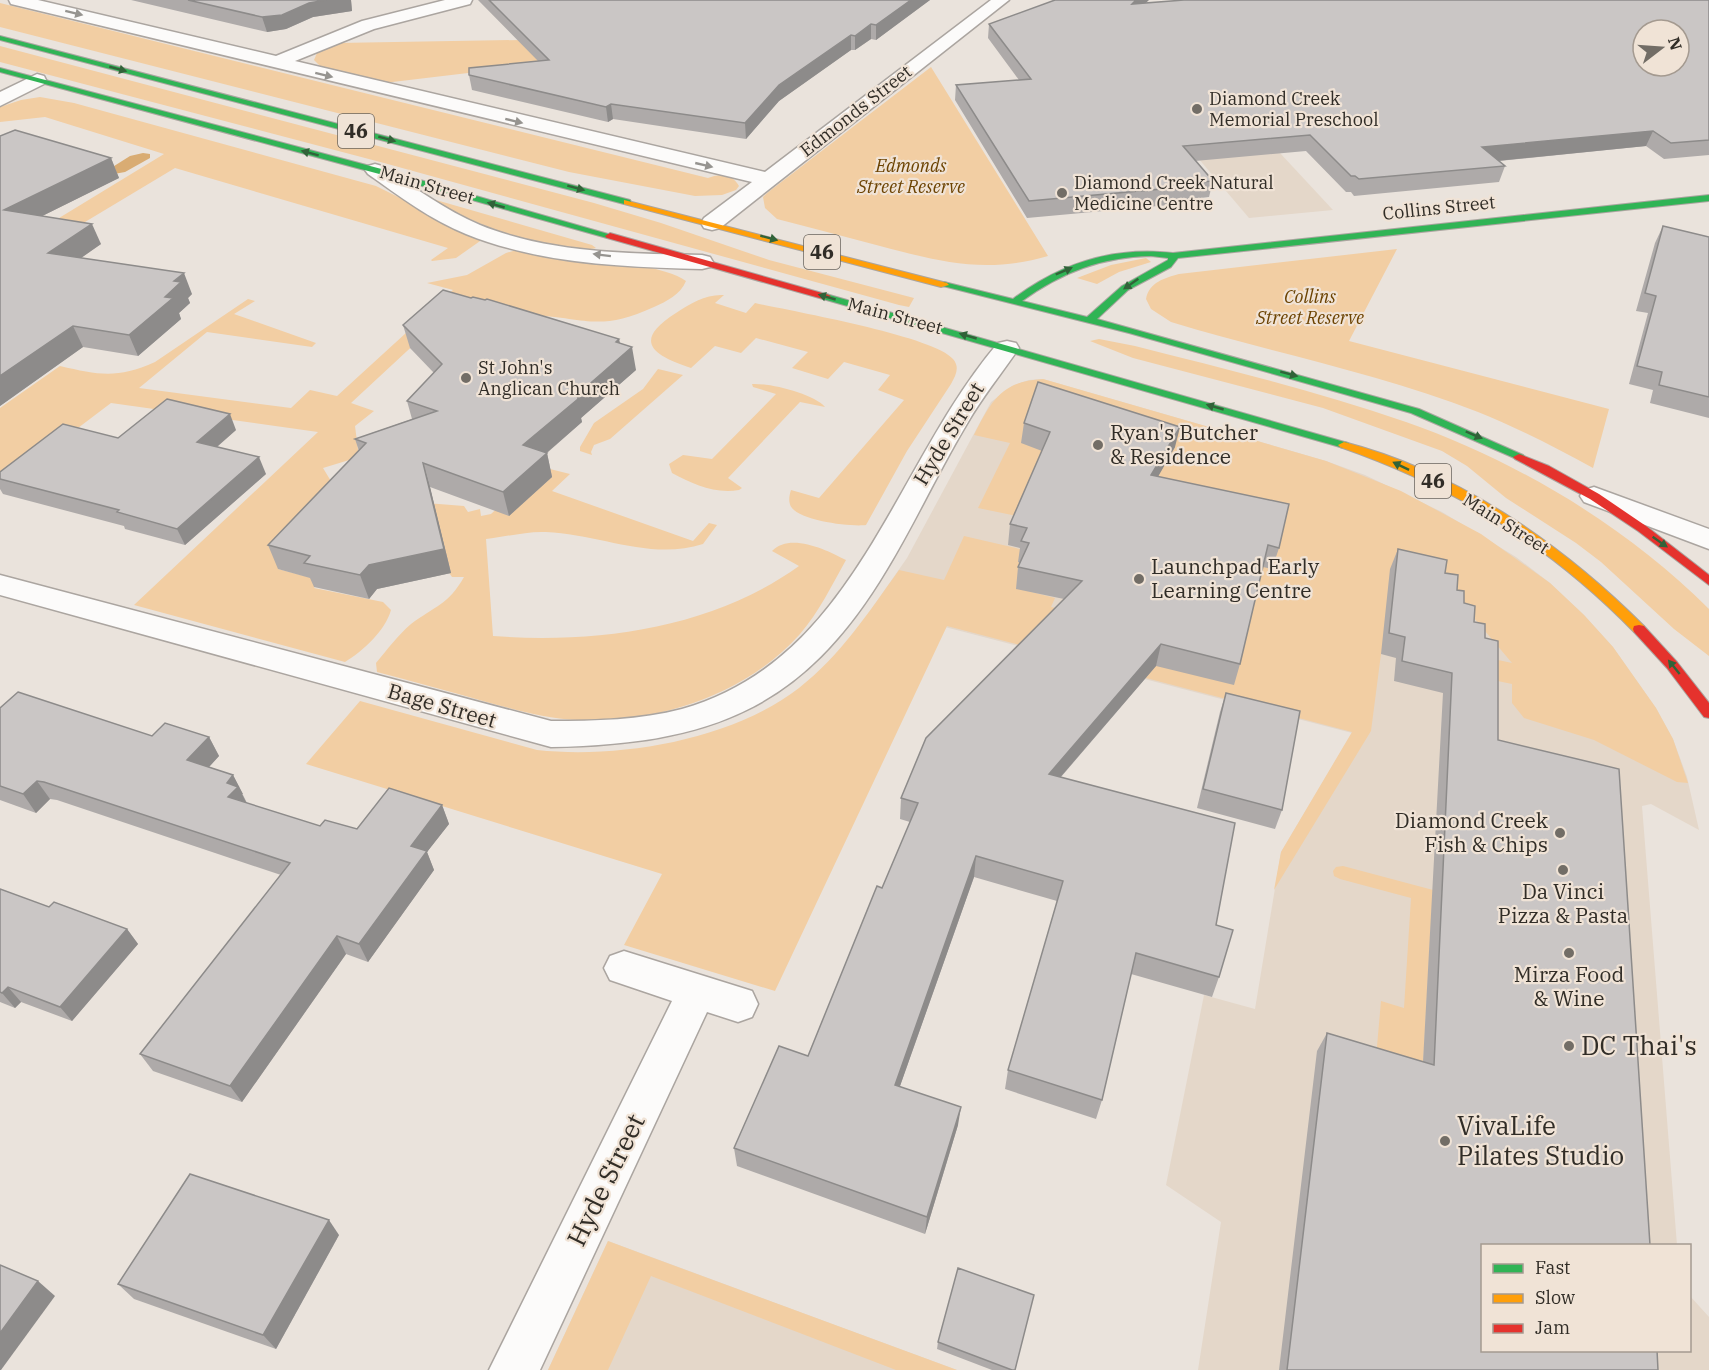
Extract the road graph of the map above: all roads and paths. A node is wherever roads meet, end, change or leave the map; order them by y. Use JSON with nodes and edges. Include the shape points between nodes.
{"nodes":[{"id":1,"x":17,"y":0,"type":"edge"},
{"id":2,"x":464,"y":0,"type":"edge"},
{"id":3,"x":1001,"y":0,"type":"edge"},
{"id":4,"x":0,"y":38,"type":"edge"},
{"id":5,"x":275,"y":63,"type":"junction"},
{"id":6,"x":0,"y":70,"type":"edge"},
{"id":7,"x":38,"y":80,"type":"junction"},
{"id":8,"x":0,"y":100,"type":"edge"},
{"id":9,"x":375,"y":170,"type":"junction"},
{"id":10,"x":767,"y":180,"type":"junction"},
{"id":11,"x":1709,"y":198,"type":"edge"},
{"id":12,"x":712,"y":223,"type":"junction"},
{"id":13,"x":1173,"y":256,"type":"junction"},
{"id":14,"x":702,"y":262,"type":"junction"},
{"id":15,"x":1015,"y":302,"type":"junction"},
{"id":16,"x":1006,"y":317,"type":"dead end"},
{"id":17,"x":1090,"y":320,"type":"junction"},
{"id":18,"x":1074,"y":330,"type":"dead end"},
{"id":19,"x":1006,"y":340,"type":"junction"},
{"id":20,"x":1035,"y":343,"type":"dead end"},
{"id":21,"x":1590,"y":495,"type":"junction"},
{"id":22,"x":1709,"y":540,"type":"edge"},
{"id":23,"x":1709,"y":582,"type":"edge"},
{"id":24,"x":0,"y":585,"type":"edge"},
{"id":25,"x":852,"y":600,"type":"joint"},
{"id":26,"x":1709,"y":713,"type":"edge"},
{"id":27,"x":624,"y":968,"type":"dead end"},
{"id":28,"x":514,"y":1370,"type":"edge"}],
"edges":[{"from":1,"to":5,"type":"street","one_way":true},
{"from":2,"to":5,"type":"street","via":[[368,25]]},
{"from":3,"to":10,"type":"street","name":"Edmonds Street"},
{"from":4,"to":12,"type":"main road","name":"Main Street","number":"46","one_way":true},
{"from":5,"to":10,"type":"street","one_way":true},
{"from":6,"to":7,"type":"main road","name":"Main Street","number":"46"},
{"from":7,"to":8,"type":"street"},
{"from":9,"to":7,"type":"main road","name":"Main Street","number":"46","one_way":true},
{"from":14,"to":9,"type":"main road","name":"Main Street","number":"46","one_way":true},
{"from":14,"to":9,"type":"street","one_way":true,"via":[[620,258],[506,240],[427,205]]},
{"from":10,"to":12,"type":"street","name":"Edmonds Street"},
{"from":11,"to":13,"type":"main road","name":"Collins Street"},
{"from":12,"to":15,"type":"main road","name":"Main Street","number":"46","one_way":true},
{"from":15,"to":13,"type":"main road","name":"Collins Street","one_way":true,"via":[[1046,279],[1081,264],[1135,252]]},
{"from":13,"to":17,"type":"main road","one_way":true,"via":[[1168,265],[1125,288]]},
{"from":19,"to":14,"type":"main road","name":"Main Street","number":"46","one_way":true},
{"from":15,"to":16,"type":"main road","name":"Collins Street"},
{"from":15,"to":17,"type":"main road","name":"Main Street","number":"46"},
{"from":17,"to":18,"type":"main road"},
{"from":17,"to":21,"type":"main road","name":"Main Street","number":"46","one_way":true,"via":[[1415,411],[1525,459]]},
{"from":19,"to":20,"type":"main road"},
{"from":19,"to":25,"type":"street","name":"Hyde Street"},
{"from":26,"to":19,"type":"main road","name":"Main Street","number":"46","one_way":true,"via":[[1672,664],[1581,573],[1516,527],[1453,490],[1384,457]]},
{"from":21,"to":22,"type":"street"},
{"from":21,"to":23,"type":"main road","name":"Main Street","number":"46","one_way":true,"via":[[1669,548]]},
{"from":24,"to":25,"type":"street","name":"Bage Street","via":[[496,721],[551,734],[601,735],[678,723],[745,699],[814,647]]},
{"from":27,"to":28,"type":"street","name":"Hyde Street","via":[[718,997]]}]}
